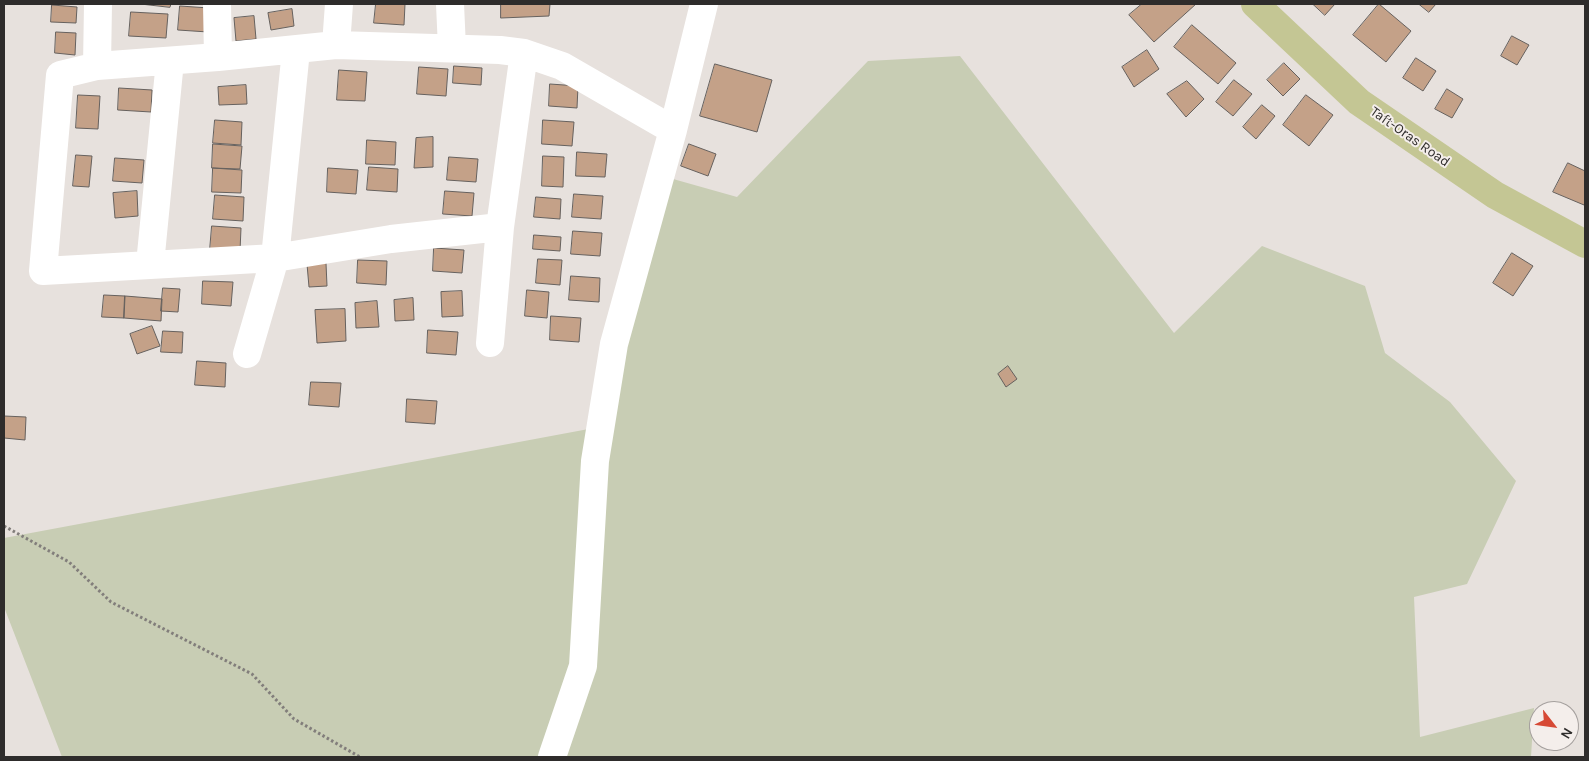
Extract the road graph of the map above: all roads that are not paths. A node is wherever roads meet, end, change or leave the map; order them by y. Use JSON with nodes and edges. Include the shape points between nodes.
{"nodes":[{"id":1,"x":98,"y":4,"type":"edge"},
{"id":2,"x":217,"y":4,"type":"edge"},
{"id":3,"x":339,"y":4,"type":"edge"},
{"id":4,"x":450,"y":4,"type":"edge"},
{"id":5,"x":704,"y":4,"type":"edge"},
{"id":6,"x":1255,"y":4,"type":"edge"},
{"id":7,"x":336,"y":45,"type":"junction"},
{"id":8,"x":452,"y":48,"type":"junction"},
{"id":9,"x":296,"y":50,"type":"junction"},
{"id":10,"x":524,"y":53,"type":"junction"},
{"id":11,"x":218,"y":57,"type":"junction"},
{"id":12,"x":170,"y":61,"type":"junction"},
{"id":13,"x":97,"y":66,"type":"junction"},
{"id":14,"x":672,"y":130,"type":"junction"},
{"id":15,"x":500,"y":227,"type":"junction"},
{"id":16,"x":1585,"y":244,"type":"edge"},
{"id":17,"x":275,"y":258,"type":"junction"},
{"id":18,"x":150,"y":264,"type":"junction"},
{"id":19,"x":490,"y":343,"type":"dead end"},
{"id":20,"x":247,"y":354,"type":"dead end"},
{"id":21,"x":552,"y":757,"type":"edge"}],
"edges":[{"from":1,"to":13,"type":"street"},
{"from":2,"to":11,"type":"street"},
{"from":3,"to":7,"type":"street"},
{"from":4,"to":8,"type":"street"},
{"from":5,"to":14,"type":"street"},
{"from":6,"to":16,"type":"main road","name":"Taft-Oras Road","via":[[1359,102],[1494,195]]},
{"from":7,"to":8,"type":"street"},
{"from":7,"to":9,"type":"street"},
{"from":8,"to":10,"type":"street"},
{"from":9,"to":11,"type":"street"},
{"from":9,"to":17,"type":"street"},
{"from":10,"to":14,"type":"street","via":[[580,75]]},
{"from":10,"to":15,"type":"street"},
{"from":11,"to":12,"type":"street"},
{"from":12,"to":13,"type":"street"},
{"from":12,"to":18,"type":"street"},
{"from":13,"to":18,"type":"street","via":[[60,75],[43,271]]},
{"from":14,"to":21,"type":"street","via":[[614,344],[595,461],[583,666]]},
{"from":15,"to":17,"type":"street"},
{"from":15,"to":19,"type":"street"},
{"from":17,"to":18,"type":"street"},
{"from":17,"to":20,"type":"street"}]}
